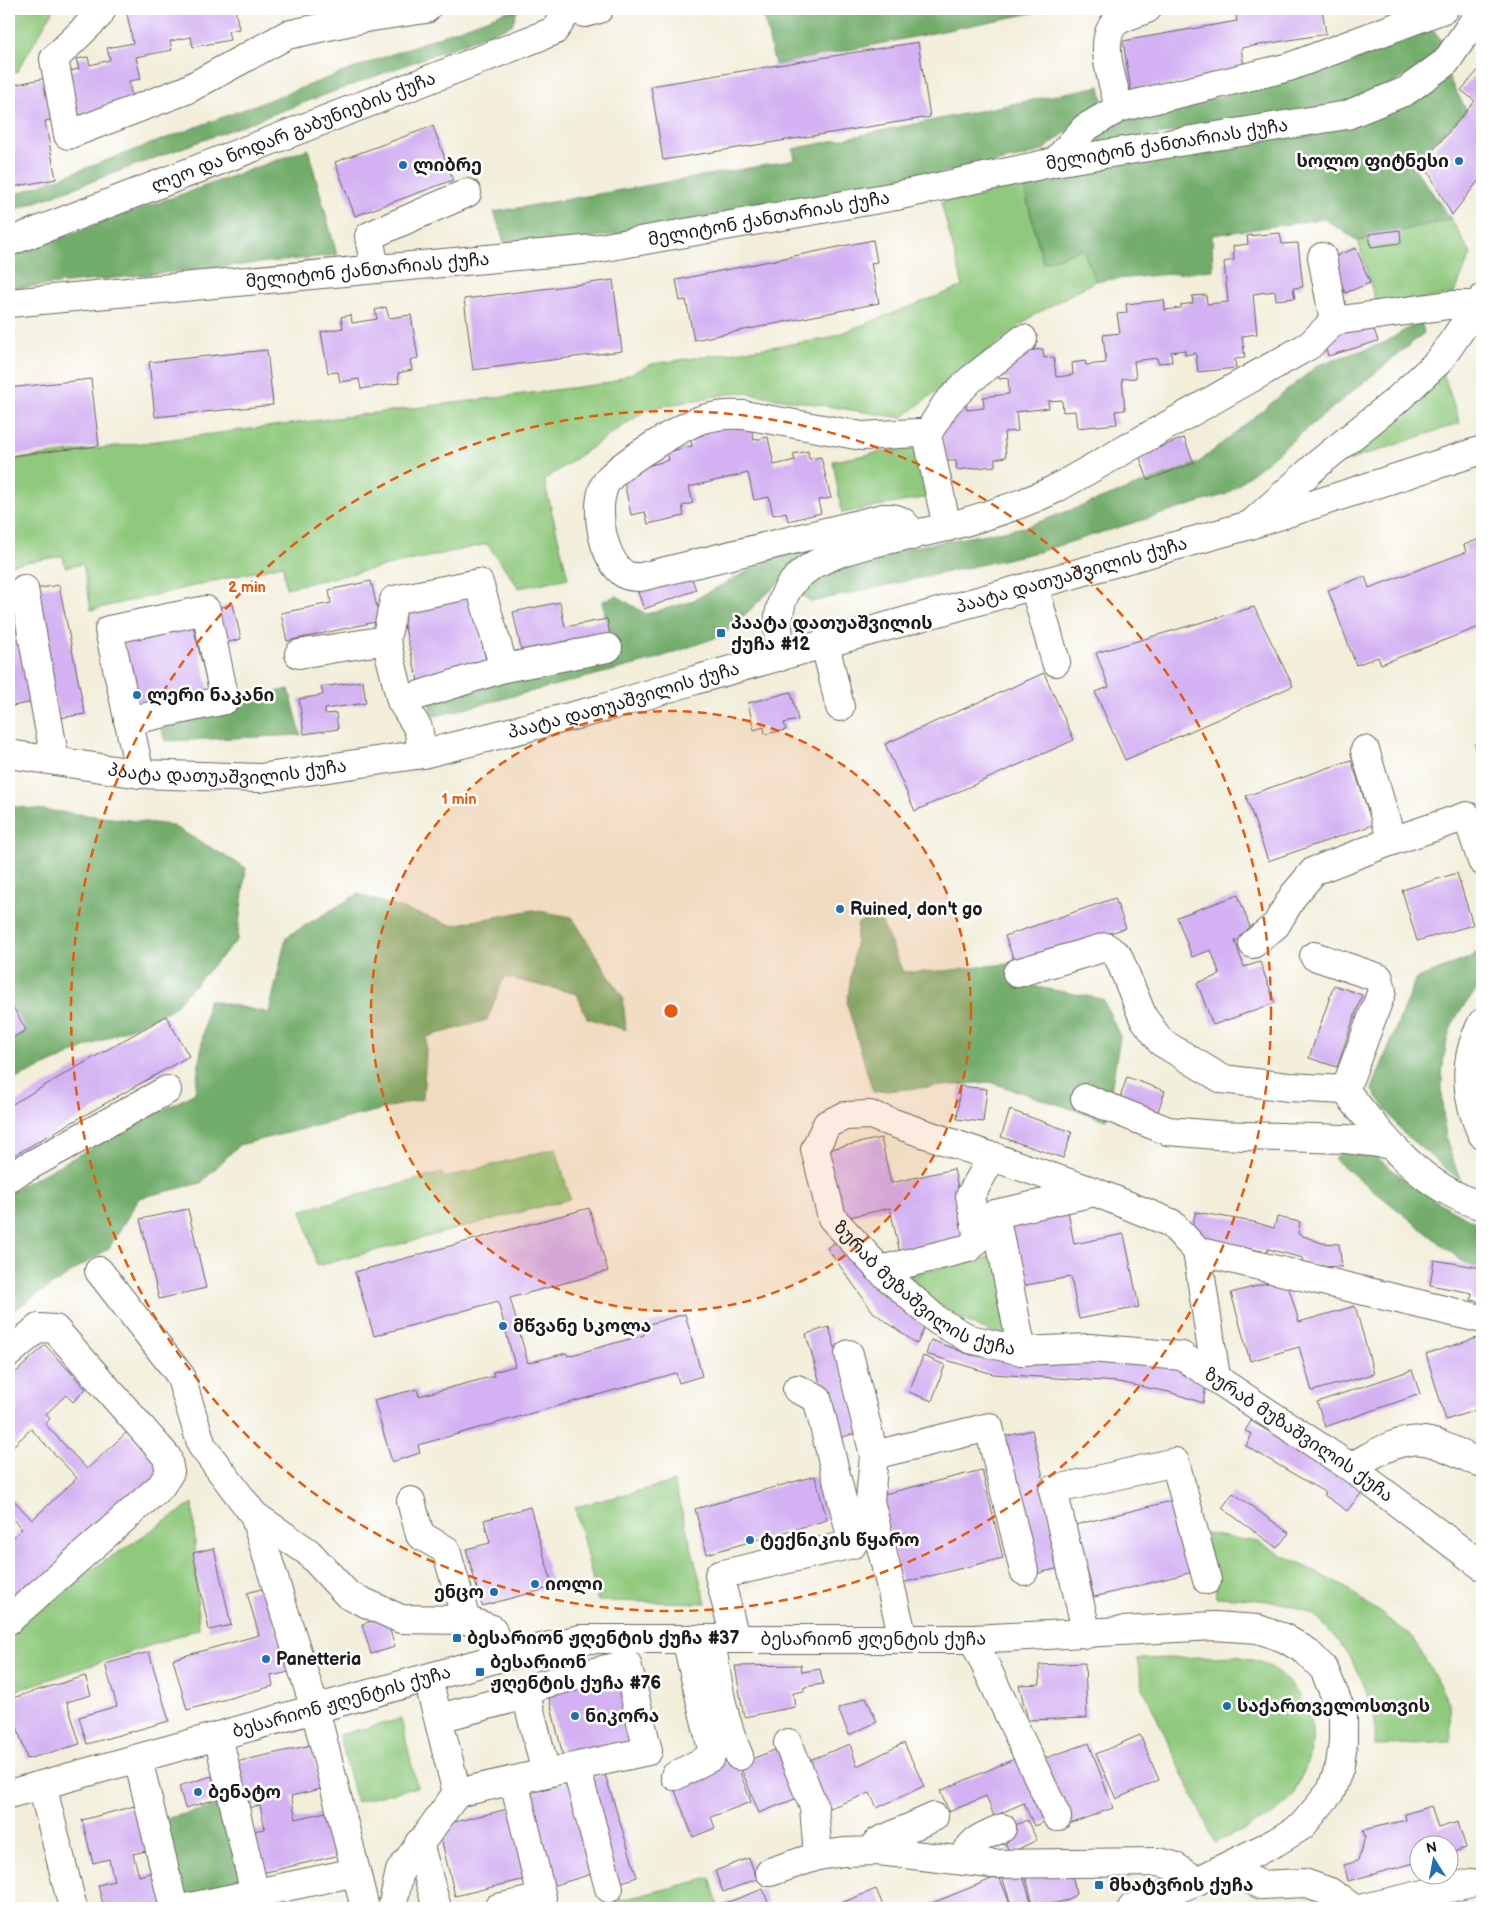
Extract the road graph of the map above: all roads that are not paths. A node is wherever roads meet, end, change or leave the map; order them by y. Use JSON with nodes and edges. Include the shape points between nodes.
{"nodes":[{"id":1,"x":102,"y":9,"type":"edge"},
{"id":2,"x":426,"y":9,"type":"edge"},
{"id":3,"x":570,"y":9,"type":"edge"},
{"id":4,"x":599,"y":9,"type":"edge"},
{"id":5,"x":1147,"y":9,"type":"edge"},
{"id":6,"x":1444,"y":9,"type":"edge"},
{"id":7,"x":1482,"y":9,"type":"edge"},
{"id":8,"x":1119,"y":108,"type":"junction"},
{"id":9,"x":1055,"y":162,"type":"junction"},
{"id":10,"x":467,"y":193,"type":"dead end"},
{"id":11,"x":9,"y":242,"type":"edge"},
{"id":12,"x":1322,"y":257,"type":"dead end"},
{"id":13,"x":375,"y":269,"type":"junction"},
{"id":14,"x":1481,"y":302,"type":"edge"},
{"id":15,"x":9,"y":303,"type":"edge"},
{"id":16,"x":1334,"y":321,"type":"junction"},
{"id":17,"x":1023,"y":339,"type":"dead end"},
{"id":18,"x":926,"y":436,"type":"junction"},
{"id":19,"x":1482,"y":450,"type":"edge"},
{"id":20,"x":1250,"y":525,"type":"junction"},
{"id":21,"x":947,"y":527,"type":"junction"},
{"id":22,"x":912,"y":536,"type":"junction"},
{"id":23,"x":1034,"y":586,"type":"junction"},
{"id":24,"x":24,"y":589,"type":"dead end"},
{"id":25,"x":386,"y":640,"type":"junction"},
{"id":26,"x":825,"y":644,"type":"junction"},
{"id":27,"x":608,"y":648,"type":"dead end"},
{"id":28,"x":299,"y":654,"type":"dead end"},
{"id":29,"x":780,"y":657,"type":"junction"},
{"id":30,"x":1056,"y":662,"type":"dead end"},
{"id":31,"x":504,"y":668,"type":"junction"},
{"id":32,"x":401,"y":701,"type":"junction"},
{"id":33,"x":840,"y":707,"type":"dead end"},
{"id":34,"x":128,"y":721,"type":"junction"},
{"id":35,"x":1366,"y":750,"type":"dead end"},
{"id":36,"x":9,"y":754,"type":"edge"},
{"id":37,"x":423,"y":754,"type":"junction"},
{"id":38,"x":55,"y":760,"type":"junction"},
{"id":39,"x":140,"y":774,"type":"junction"},
{"id":40,"x":1392,"y":841,"type":"junction"},
{"id":41,"x":1482,"y":861,"type":"edge"},
{"id":42,"x":1253,"y":944,"type":"dead end"},
{"id":43,"x":1314,"y":956,"type":"dead end"},
{"id":44,"x":1018,"y":973,"type":"dead end"},
{"id":45,"x":1482,"y":1022,"type":"edge"},
{"id":46,"x":167,"y":1090,"type":"dead end"},
{"id":47,"x":1344,"y":1090,"type":"junction"},
{"id":48,"x":1085,"y":1098,"type":"dead end"},
{"id":49,"x":1482,"y":1134,"type":"edge"},
{"id":50,"x":1388,"y":1144,"type":"junction"},
{"id":51,"x":993,"y":1156,"type":"junction"},
{"id":52,"x":9,"y":1177,"type":"edge"},
{"id":53,"x":1095,"y":1192,"type":"junction"},
{"id":54,"x":1482,"y":1206,"type":"edge"},
{"id":55,"x":1197,"y":1251,"type":"junction"},
{"id":56,"x":880,"y":1270,"type":"junction"},
{"id":57,"x":99,"y":1271,"type":"dead end"},
{"id":58,"x":1482,"y":1319,"type":"edge"},
{"id":59,"x":1022,"y":1350,"type":"junction"},
{"id":60,"x":9,"y":1353,"type":"edge"},
{"id":61,"x":849,"y":1354,"type":"dead end"},
{"id":62,"x":1216,"y":1377,"type":"junction"},
{"id":63,"x":797,"y":1389,"type":"dead end"},
{"id":64,"x":874,"y":1455,"type":"junction"},
{"id":65,"x":1482,"y":1464,"type":"edge"},
{"id":66,"x":1350,"y":1467,"type":"junction"},
{"id":67,"x":411,"y":1501,"type":"dead end"},
{"id":68,"x":254,"y":1515,"type":"junction"},
{"id":69,"x":1482,"y":1566,"type":"edge"},
{"id":70,"x":1024,"y":1571,"type":"dead end"},
{"id":71,"x":1206,"y":1580,"type":"dead end"},
{"id":72,"x":9,"y":1620,"type":"edge"},
{"id":73,"x":466,"y":1620,"type":"junction"},
{"id":74,"x":1087,"y":1634,"type":"junction"},
{"id":75,"x":903,"y":1638,"type":"junction"},
{"id":76,"x":711,"y":1639,"type":"junction"},
{"id":77,"x":973,"y":1639,"type":"junction"},
{"id":78,"x":502,"y":1657,"type":"junction"},
{"id":79,"x":428,"y":1678,"type":"junction"},
{"id":80,"x":526,"y":1696,"type":"junction"},
{"id":81,"x":315,"y":1709,"type":"junction"},
{"id":82,"x":439,"y":1718,"type":"junction"},
{"id":83,"x":218,"y":1736,"type":"junction"},
{"id":84,"x":788,"y":1743,"type":"dead end"},
{"id":85,"x":738,"y":1756,"type":"dead end"},
{"id":86,"x":138,"y":1759,"type":"junction"},
{"id":87,"x":576,"y":1767,"type":"junction"},
{"id":88,"x":546,"y":1773,"type":"junction"},
{"id":89,"x":675,"y":1776,"type":"dead end"},
{"id":90,"x":514,"y":1781,"type":"junction"},
{"id":91,"x":42,"y":1785,"type":"junction"},
{"id":92,"x":10,"y":1789,"type":"edge"},
{"id":93,"x":457,"y":1794,"type":"junction"},
{"id":94,"x":934,"y":1817,"type":"dead end"},
{"id":95,"x":1057,"y":1817,"type":"dead end"},
{"id":96,"x":1002,"y":1828,"type":"dead end"},
{"id":97,"x":419,"y":1843,"type":"junction"},
{"id":98,"x":870,"y":1851,"type":"junction"},
{"id":99,"x":818,"y":1856,"type":"junction"},
{"id":100,"x":964,"y":1861,"type":"junction"},
{"id":101,"x":1226,"y":1867,"type":"junction"},
{"id":102,"x":356,"y":1872,"type":"junction"},
{"id":103,"x":770,"y":1872,"type":"dead end"},
{"id":104,"x":1197,"y":1881,"type":"junction"},
{"id":105,"x":1471,"y":1883,"type":"dead end"},
{"id":106,"x":608,"y":1888,"type":"dead end"},
{"id":107,"x":255,"y":1894,"type":"junction"},
{"id":108,"x":64,"y":1907,"type":"edge"},
{"id":109,"x":174,"y":1908,"type":"edge"},
{"id":110,"x":186,"y":1908,"type":"edge"},
{"id":111,"x":365,"y":1908,"type":"edge"},
{"id":112,"x":392,"y":1908,"type":"edge"},
{"id":113,"x":437,"y":1908,"type":"edge"},
{"id":114,"x":498,"y":1908,"type":"edge"},
{"id":115,"x":1132,"y":1908,"type":"edge"},
{"id":116,"x":1352,"y":1908,"type":"edge"},
{"id":117,"x":1364,"y":1908,"type":"edge"}],
"edges":[{"from":1,"to":2,"type":"street","via":[[54,59],[68,135],[186,90],[287,35]]},
{"from":3,"to":4,"type":"street","via":[[585,13]]},
{"from":3,"to":11,"type":"street","name":"ლეო და ნოდარ გაბუნიების ქუჩა","via":[[554,30]]},
{"from":5,"to":8,"type":"street","via":[[1117,22],[1109,31],[1105,46]]},
{"from":6,"to":8,"type":"street","via":[[1289,67]]},
{"from":7,"to":9,"type":"street","name":"მელიტონ ქანთარიას ქუჩა","via":[[1446,62],[1406,91],[1347,116]]},
{"from":8,"to":9,"type":"street","via":[[1084,128]]},
{"from":9,"to":13,"type":"street","name":"მელიტონ ქანთარიას ქუჩა","via":[[896,196],[594,249]]},
{"from":10,"to":13,"type":"street","via":[[368,236]]},
{"from":12,"to":16,"type":"street"},
{"from":13,"to":15,"type":"street","name":"მელიტონ ქანთარიას ქუჩა"},
{"from":14,"to":16,"type":"street"},
{"from":14,"to":20,"type":"street","via":[[1439,361]]},
{"from":16,"to":21,"type":"street","via":[[1310,345],[1055,489],[1017,507]]},
{"from":17,"to":18,"type":"street","via":[[970,380],[946,404]]},
{"from":18,"to":21,"type":"street"},
{"from":18,"to":22,"type":"street","via":[[917,433],[862,436],[725,414],[701,420],[625,465],[607,481],[600,498],[607,552],[616,567],[627,576],[641,577],[883,518],[896,517],[905,523]]},
{"from":19,"to":20,"type":"street","name":"პაატა დათუაშვილის ქუჩა"},
{"from":20,"to":23,"type":"street","name":"პაატა დათუაშვილის ქუჩა"},
{"from":21,"to":22,"type":"street"},
{"from":22,"to":29,"type":"street","via":[[836,554],[810,568],[789,587],[777,620]]},
{"from":23,"to":26,"type":"street","name":"პაატა დათუაშვილის ქუჩა"},
{"from":23,"to":30,"type":"street"},
{"from":24,"to":38,"type":"street"},
{"from":25,"to":28,"type":"street"},
{"from":25,"to":31,"type":"street","via":[[394,600],[479,583]]},
{"from":25,"to":32,"type":"street"},
{"from":26,"to":29,"type":"street","name":"პაატა დათუაშვილის ქუჩა"},
{"from":26,"to":33,"type":"street"},
{"from":27,"to":31,"type":"street"},
{"from":29,"to":37,"type":"street","name":"პაატა დათუაშვილის ქუჩა","via":[[604,708]]},
{"from":31,"to":32,"type":"street"},
{"from":32,"to":37,"type":"street","via":[[418,728]]},
{"from":34,"to":34,"type":"street","via":[[109,630],[206,610],[224,700]]},
{"from":34,"to":39,"type":"street"},
{"from":35,"to":40,"type":"street"},
{"from":36,"to":38,"type":"street","name":"პაატა დათუაშვილის ქუჩა"},
{"from":37,"to":39,"type":"street","name":"პაატა დათუაშვილის ქუჩა","via":[[260,778]]},
{"from":38,"to":39,"type":"street","name":"პაატა დათუაშვილის ქუჩა"},
{"from":40,"to":41,"type":"street","via":[[1467,816]]},
{"from":40,"to":42,"type":"street","via":[[1314,871],[1293,896],[1276,925]]},
{"from":43,"to":47,"type":"street","via":[[1379,978],[1382,983],[1382,991]]},
{"from":44,"to":47,"type":"street","via":[[1106,947],[1118,956],[1143,1016],[1161,1042],[1222,1079]]},
{"from":45,"to":49,"type":"street","via":[[1470,1052],[1468,1075],[1469,1098]]},
{"from":46,"to":52,"type":"street"},
{"from":47,"to":50,"type":"street"},
{"from":48,"to":50,"type":"street","via":[[1168,1131]]},
{"from":50,"to":54,"type":"street","via":[[1406,1162],[1462,1200]]},
{"from":51,"to":53,"type":"street","name":"ზურაბ მუზაშვილის ქუჩა"},
{"from":51,"to":56,"type":"street","via":[[970,1196],[978,1239],[969,1248]]},
{"from":51,"to":56,"type":"street","name":"ზურაბ მუზაშვილის ქუჩა","via":[[870,1115],[845,1116],[827,1124],[815,1149],[832,1218]]},
{"from":53,"to":55,"type":"street","name":"ზურაბ მუზაშვილის ქუჩა","via":[[1172,1223]]},
{"from":53,"to":59,"type":"street","via":[[995,1214]]},
{"from":55,"to":58,"type":"street"},
{"from":55,"to":62,"type":"street"},
{"from":56,"to":59,"type":"street","name":"ზურაბ მუზაშვილის ქუჩა","via":[[938,1321],[970,1339]]},
{"from":57,"to":68,"type":"street","via":[[180,1375],[202,1446]]},
{"from":59,"to":62,"type":"street","name":"ზურაბ მუზაშვილის ქუჩა","via":[[1090,1348],[1182,1356]]},
{"from":60,"to":72,"type":"street","via":[[38,1328],[55,1329],[167,1457],[170,1472],[162,1486]]},
{"from":61,"to":64,"type":"street"},
{"from":62,"to":66,"type":"street","name":"ზურაბ მუზაშვილის ქუჩა"},
{"from":63,"to":76,"type":"street","via":[[817,1398],[852,1544],[719,1575]]},
{"from":64,"to":70,"type":"street","via":[[989,1427]]},
{"from":64,"to":75,"type":"street","via":[[870,1501]]},
{"from":65,"to":66,"type":"street","via":[[1425,1441],[1408,1440]]},
{"from":66,"to":69,"type":"street","name":"ზურაბ მუზაშვილის ქუჩა"},
{"from":67,"to":73,"type":"street","via":[[420,1535],[446,1550]]},
{"from":68,"to":73,"type":"street","via":[[308,1552],[348,1595],[401,1618]]},
{"from":68,"to":81,"type":"street"},
{"from":71,"to":74,"type":"street","via":[[1175,1462],[1053,1490]]},
{"from":73,"to":78,"type":"street","via":[[492,1629]]},
{"from":74,"to":77,"type":"street","name":"ბესარიონ ჟღენტის ქუჩა"},
{"from":74,"to":101,"type":"street","name":"ბესარიონ ჟღენტის ქუჩა","via":[[1214,1626],[1258,1629],[1284,1638],[1306,1651],[1324,1669],[1343,1715],[1340,1766],[1331,1791],[1302,1826]]},
{"from":75,"to":76,"type":"street","name":"ბესარიონ ჟღენტის ქუჩა"},
{"from":75,"to":77,"type":"street","name":"ბესარიონ ჟღენტის ქუჩა"},
{"from":76,"to":78,"type":"street","name":"ბესარიონ ჟღენტის ქუჩა","via":[[581,1639]]},
{"from":76,"to":85,"type":"street","via":[[719,1693]]},
{"from":76,"to":89,"type":"street","via":[[711,1757]]},
{"from":77,"to":95,"type":"street"},
{"from":78,"to":79,"type":"street","name":"ბესარიონ ჟღენტის ქუჩა"},
{"from":79,"to":81,"type":"street","name":"ბესარიონ ჟღენტის ქუჩა"},
{"from":79,"to":82,"type":"street"},
{"from":80,"to":82,"type":"street"},
{"from":80,"to":87,"type":"street","via":[[540,1685],[627,1664],[648,1751]]},
{"from":80,"to":88,"type":"street"},
{"from":81,"to":83,"type":"street","name":"ბესარიონ ჟღენტის ქუჩა"},
{"from":81,"to":102,"type":"street"},
{"from":82,"to":93,"type":"street"},
{"from":83,"to":86,"type":"street","name":"ბესარიონ ჟღენტის ქუჩა"},
{"from":83,"to":107,"type":"street"},
{"from":84,"to":99,"type":"street","via":[[814,1807]]},
{"from":86,"to":91,"type":"street","name":"ბესარიონ ჟღენტის ქუჩა"},
{"from":86,"to":109,"type":"street"},
{"from":87,"to":88,"type":"street"},
{"from":87,"to":106,"type":"street"},
{"from":88,"to":90,"type":"street"},
{"from":90,"to":93,"type":"street"},
{"from":90,"to":114,"type":"street","via":[[542,1898]]},
{"from":91,"to":92,"type":"street","name":"ბესარიონ ჟღენტის ქუჩა"},
{"from":91,"to":108,"type":"street"},
{"from":93,"to":97,"type":"street"},
{"from":94,"to":98,"type":"street","via":[[877,1842]]},
{"from":96,"to":100,"type":"street","via":[[975,1840],[969,1846]]},
{"from":97,"to":112,"type":"street","via":[[400,1871]]},
{"from":97,"to":113,"type":"street"},
{"from":98,"to":99,"type":"street"},
{"from":98,"to":100,"type":"street"},
{"from":99,"to":103,"type":"street"},
{"from":100,"to":104,"type":"street","via":[[991,1864],[1159,1862],[1171,1865]]},
{"from":101,"to":104,"type":"street","name":"ბესარიონ ჟღენტის ქუჩა"},
{"from":101,"to":116,"type":"street","via":[[1261,1885],[1304,1883],[1330,1892]]},
{"from":102,"to":107,"type":"street"},
{"from":102,"to":111,"type":"street"},
{"from":104,"to":115,"type":"street","name":"ბესარიონ ჟღენტის ქუჩა"},
{"from":105,"to":117,"type":"street"},
{"from":107,"to":110,"type":"street"}]}
